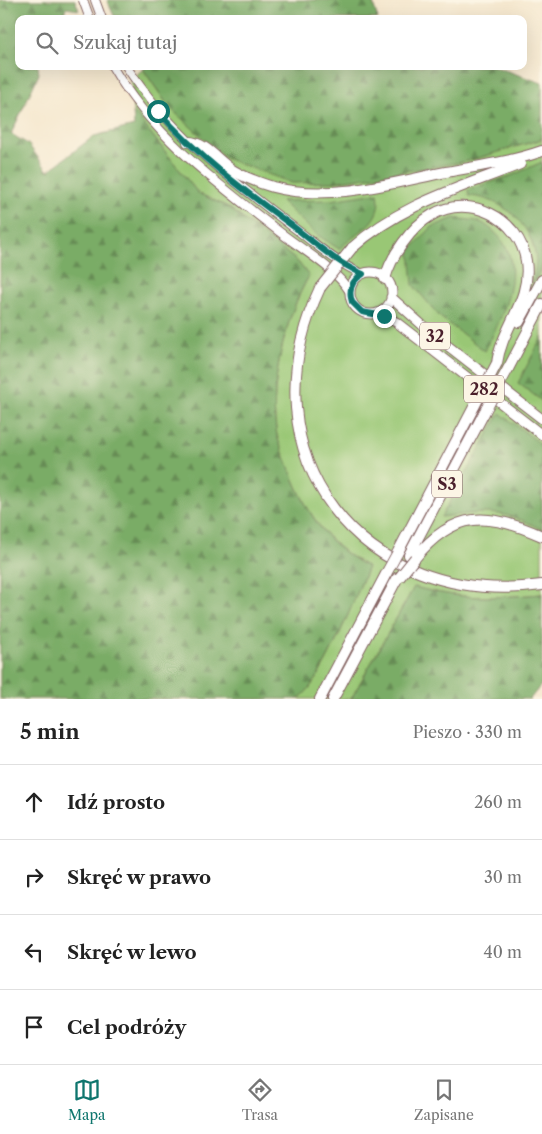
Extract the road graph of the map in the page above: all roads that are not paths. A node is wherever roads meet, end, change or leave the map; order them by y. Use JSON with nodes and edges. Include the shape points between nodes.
{"nodes":[{"id":1,"x":83,"y":0,"type":"edge"},
{"id":2,"x":95,"y":0,"type":"edge"},
{"id":3,"x":89,"y":15,"type":"edge"},
{"id":4,"x":101,"y":15,"type":"edge"},
{"id":5,"x":115,"y":70,"type":"edge"},
{"id":6,"x":129,"y":70,"type":"edge"},
{"id":7,"x":188,"y":142,"type":"junction"},
{"id":8,"x":542,"y":153,"type":"edge"},
{"id":9,"x":363,"y":274,"type":"junction"},
{"id":10,"x":386,"y":279,"type":"junction"},
{"id":11,"x":542,"y":280,"type":"edge"},
{"id":12,"x":350,"y":292,"type":"junction"},
{"id":13,"x":391,"y":297,"type":"junction"},
{"id":14,"x":542,"y":304,"type":"edge"},
{"id":15,"x":377,"y":313,"type":"junction"},
{"id":16,"x":497,"y":363,"type":"junction"},
{"id":17,"x":542,"y":419,"type":"edge"},
{"id":18,"x":542,"y":434,"type":"edge"},
{"id":19,"x":542,"y":536,"type":"edge"},
{"id":20,"x":412,"y":557,"type":"junction"},
{"id":21,"x":542,"y":585,"type":"edge"},
{"id":22,"x":320,"y":699,"type":"edge"},
{"id":23,"x":333,"y":699,"type":"edge"}],
"edges":[{"from":1,"to":3,"type":"main road"},
{"from":2,"to":4,"type":"main road"},
{"from":5,"to":12,"type":"main road","via":[[140,107],[179,150],[328,269]]},
{"from":6,"to":7,"type":"main road","via":[[158,111]]},
{"from":7,"to":8,"type":"highway","via":[[196,142],[234,171],[262,183],[308,192],[379,185]]},
{"from":7,"to":9,"type":"main road","via":[[276,214],[347,267]]},
{"from":8,"to":21,"type":"highway","bridge":true,"via":[[414,205],[384,222],[352,248],[320,288],[299,343],[294,388],[295,414],[306,458],[333,509],[372,547],[418,574],[458,585],[483,588]]},
{"from":9,"to":10,"type":"main road","via":[[375,273]]},
{"from":9,"to":12,"type":"main road","via":[[352,283]]},
{"from":10,"to":13,"type":"main road"},
{"from":10,"to":16,"type":"highway","via":[[390,265],[404,244],[432,214],[469,207],[488,212],[505,222],[523,249],[527,275],[520,305],[499,350]]},
{"from":11,"to":16,"type":"highway","number":"S3"},
{"from":12,"to":15,"type":"main road","via":[[358,310],[367,314]]},
{"from":13,"to":15,"type":"main road","via":[[385,309]]},
{"from":13,"to":17,"type":"main road","number":"32","via":[[430,332]]},
{"from":14,"to":20,"type":"highway","number":"S3","bridge":true},
{"from":15,"to":18,"type":"main road","number":"282","via":[[396,322]]},
{"from":16,"to":22,"type":"highway","number":"S3","bridge":true},
{"from":19,"to":20,"type":"highway","via":[[498,520],[469,521],[443,530]]},
{"from":20,"to":23,"type":"highway","number":"S3"}]}
